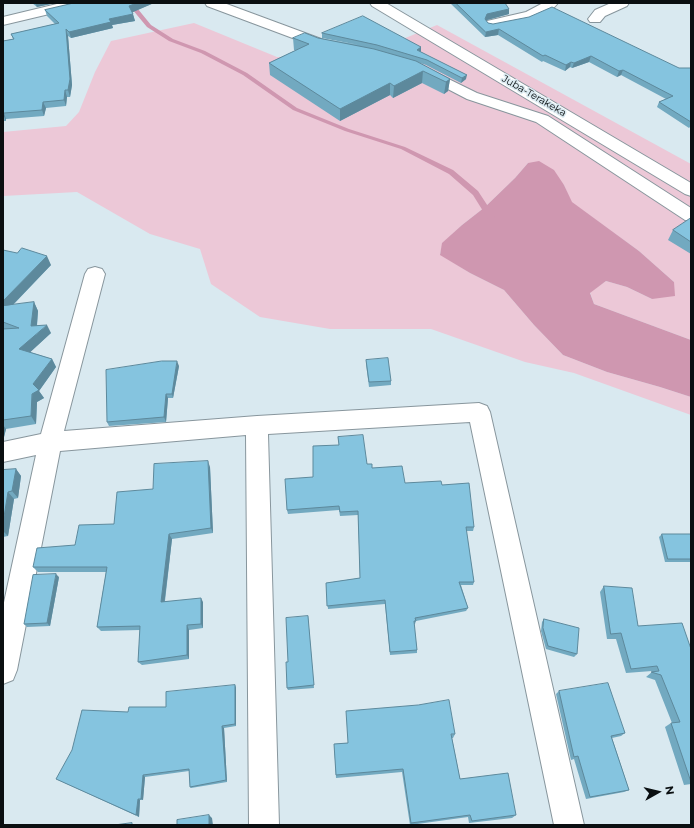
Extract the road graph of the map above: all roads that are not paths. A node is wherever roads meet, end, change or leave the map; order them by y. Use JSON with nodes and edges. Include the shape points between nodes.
{"nodes":[{"id":1,"x":25,"y":3,"type":"edge"},
{"id":2,"x":78,"y":3,"type":"edge"},
{"id":3,"x":212,"y":3,"type":"edge"},
{"id":4,"x":377,"y":3,"type":"edge"},
{"id":5,"x":551,"y":3,"type":"edge"},
{"id":6,"x":622,"y":3,"type":"edge"},
{"id":7,"x":3,"y":8,"type":"edge"},
{"id":8,"x":595,"y":18,"type":"dead end"},
{"id":9,"x":3,"y":21,"type":"edge"},
{"id":10,"x":492,"y":24,"type":"edge"},
{"id":11,"x":339,"y":48,"type":"edge"},
{"id":12,"x":406,"y":65,"type":"edge"},
{"id":13,"x":691,"y":190,"type":"edge"},
{"id":14,"x":691,"y":216,"type":"edge"},
{"id":15,"x":95,"y":274,"type":"dead end"},
{"id":16,"x":257,"y":425,"type":"junction"},
{"id":17,"x":50,"y":442,"type":"junction"},
{"id":18,"x":3,"y":452,"type":"edge"},
{"id":19,"x":3,"y":670,"type":"edge"},
{"id":20,"x":264,"y":825,"type":"edge"},
{"id":21,"x":569,"y":825,"type":"edge"}],
"edges":[{"from":1,"to":7,"type":"street"},
{"from":2,"to":9,"type":"street"},
{"from":3,"to":11,"type":"street","via":[[324,45]]},
{"from":4,"to":13,"type":"street","name":"Juba-Terakeka"},
{"from":5,"to":10,"type":"street","via":[[529,15]]},
{"from":6,"to":8,"type":"street"},
{"from":12,"to":14,"type":"street","via":[[447,82],[472,96],[542,119]]},
{"from":15,"to":17,"type":"street"},
{"from":16,"to":17,"type":"street"},
{"from":16,"to":20,"type":"street"},
{"from":16,"to":21,"type":"street","via":[[479,412]]},
{"from":17,"to":18,"type":"street"},
{"from":17,"to":19,"type":"street"}]}
